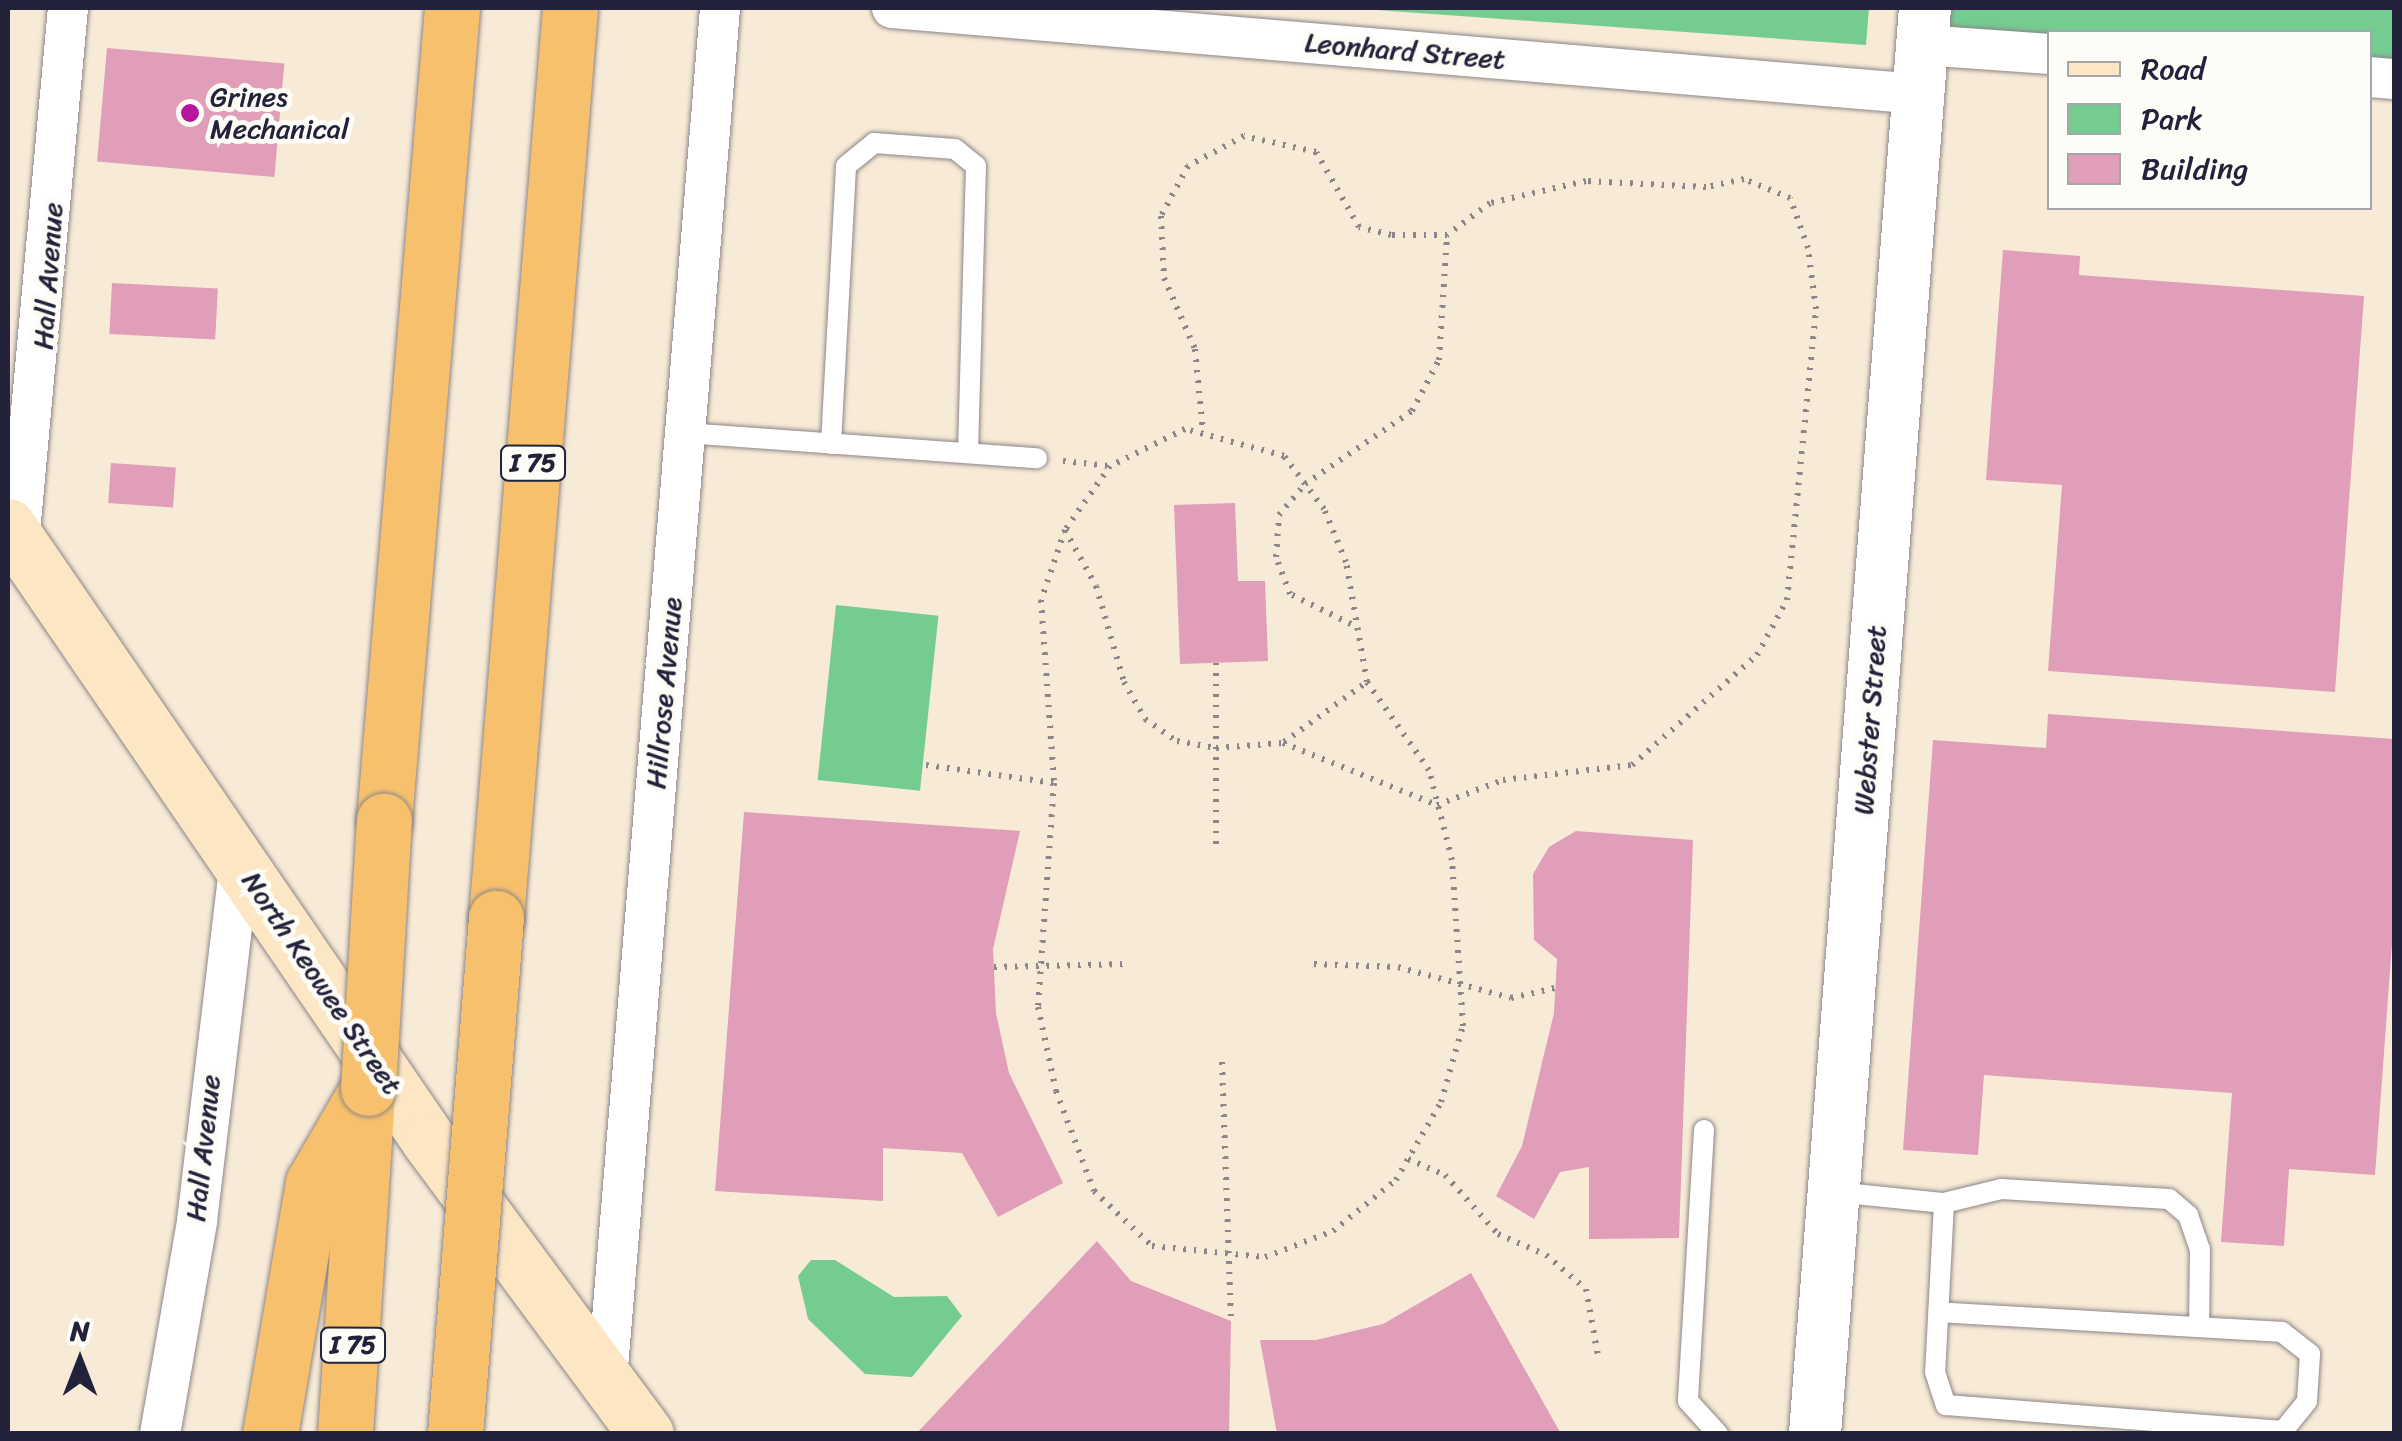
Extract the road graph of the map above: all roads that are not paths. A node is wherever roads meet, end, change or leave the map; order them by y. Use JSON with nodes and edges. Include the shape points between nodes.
{"nodes":[{"id":1,"x":68,"y":8,"type":"edge"},
{"id":2,"x":452,"y":8,"type":"edge"},
{"id":3,"x":570,"y":8,"type":"edge"},
{"id":4,"x":720,"y":8,"type":"edge"},
{"id":5,"x":892,"y":8,"type":"edge"},
{"id":6,"x":964,"y":10,"type":"edge"},
{"id":7,"x":1922,"y":49,"type":"edge"},
{"id":8,"x":2047,"y":54,"type":"edge"},
{"id":9,"x":685,"y":433,"type":"junction"},
{"id":10,"x":831,"y":444,"type":"junction"},
{"id":11,"x":968,"y":453,"type":"junction"},
{"id":12,"x":1036,"y":458,"type":"road end"},
{"id":13,"x":14,"y":534,"type":"edge"},
{"id":14,"x":240,"y":862,"type":"junction"},
{"id":15,"x":368,"y":1088,"type":"junction"},
{"id":16,"x":1704,"y":1130,"type":"dead end"},
{"id":17,"x":1834,"y":1192,"type":"junction"},
{"id":18,"x":1944,"y":1203,"type":"junction"},
{"id":19,"x":1938,"y":1312,"type":"junction"},
{"id":20,"x":2199,"y":1327,"type":"junction"},
{"id":21,"x":607,"y":1380,"type":"junction"},
{"id":22,"x":160,"y":1434,"type":"edge"},
{"id":23,"x":270,"y":1434,"type":"edge"},
{"id":24,"x":345,"y":1434,"type":"edge"},
{"id":25,"x":455,"y":1434,"type":"edge"},
{"id":26,"x":646,"y":1434,"type":"edge"},
{"id":27,"x":1718,"y":1434,"type":"edge"},
{"id":28,"x":1815,"y":1434,"type":"edge"}],
"edges":[{"from":1,"to":13,"type":"street","name":"Hall Avenue"},
{"from":2,"to":15,"type":"highway","number":"I 75","bridge":true},
{"from":3,"to":25,"type":"highway","number":"I 75","bridge":true},
{"from":4,"to":9,"type":"street","name":"Hillrose Avenue"},
{"from":5,"to":6,"type":"street","name":"Leonhard Street"},
{"from":6,"to":7,"type":"street","name":"Leonhard Street"},
{"from":7,"to":8,"type":"street","name":"Leonhard Street"},
{"from":7,"to":17,"type":"street","name":"Webster Street"},
{"from":9,"to":10,"type":"lane"},
{"from":9,"to":21,"type":"street","name":"Hillrose Avenue"},
{"from":10,"to":11,"type":"lane"},
{"from":10,"to":11,"type":"lane","via":[[846,166],[874,143],[955,149],[976,166]]},
{"from":11,"to":12,"type":"lane"},
{"from":13,"to":14,"type":"main road","name":"North Keowee Street"},
{"from":14,"to":21,"type":"main road","name":"North Keowee Street","via":[[430,1142]]},
{"from":14,"to":22,"type":"street","name":"Hall Avenue","via":[[197,1220]]},
{"from":15,"to":23,"type":"highway","via":[[313,1183]]},
{"from":15,"to":24,"type":"highway","number":"I 75"},
{"from":16,"to":27,"type":"lane","via":[[1687,1386],[1688,1402]]},
{"from":17,"to":18,"type":"lane"},
{"from":17,"to":28,"type":"street","name":"Webster Street"},
{"from":18,"to":19,"type":"lane"},
{"from":18,"to":20,"type":"lane","via":[[2002,1189],[2169,1199],[2188,1216],[2200,1249]]},
{"from":19,"to":20,"type":"lane"},
{"from":19,"to":20,"type":"lane","via":[[1934,1372],[1946,1405],[2283,1431],[2295,1422],[2307,1401],[2303,1340]]},
{"from":21,"to":26,"type":"main road","name":"North Keowee Street"}]}
